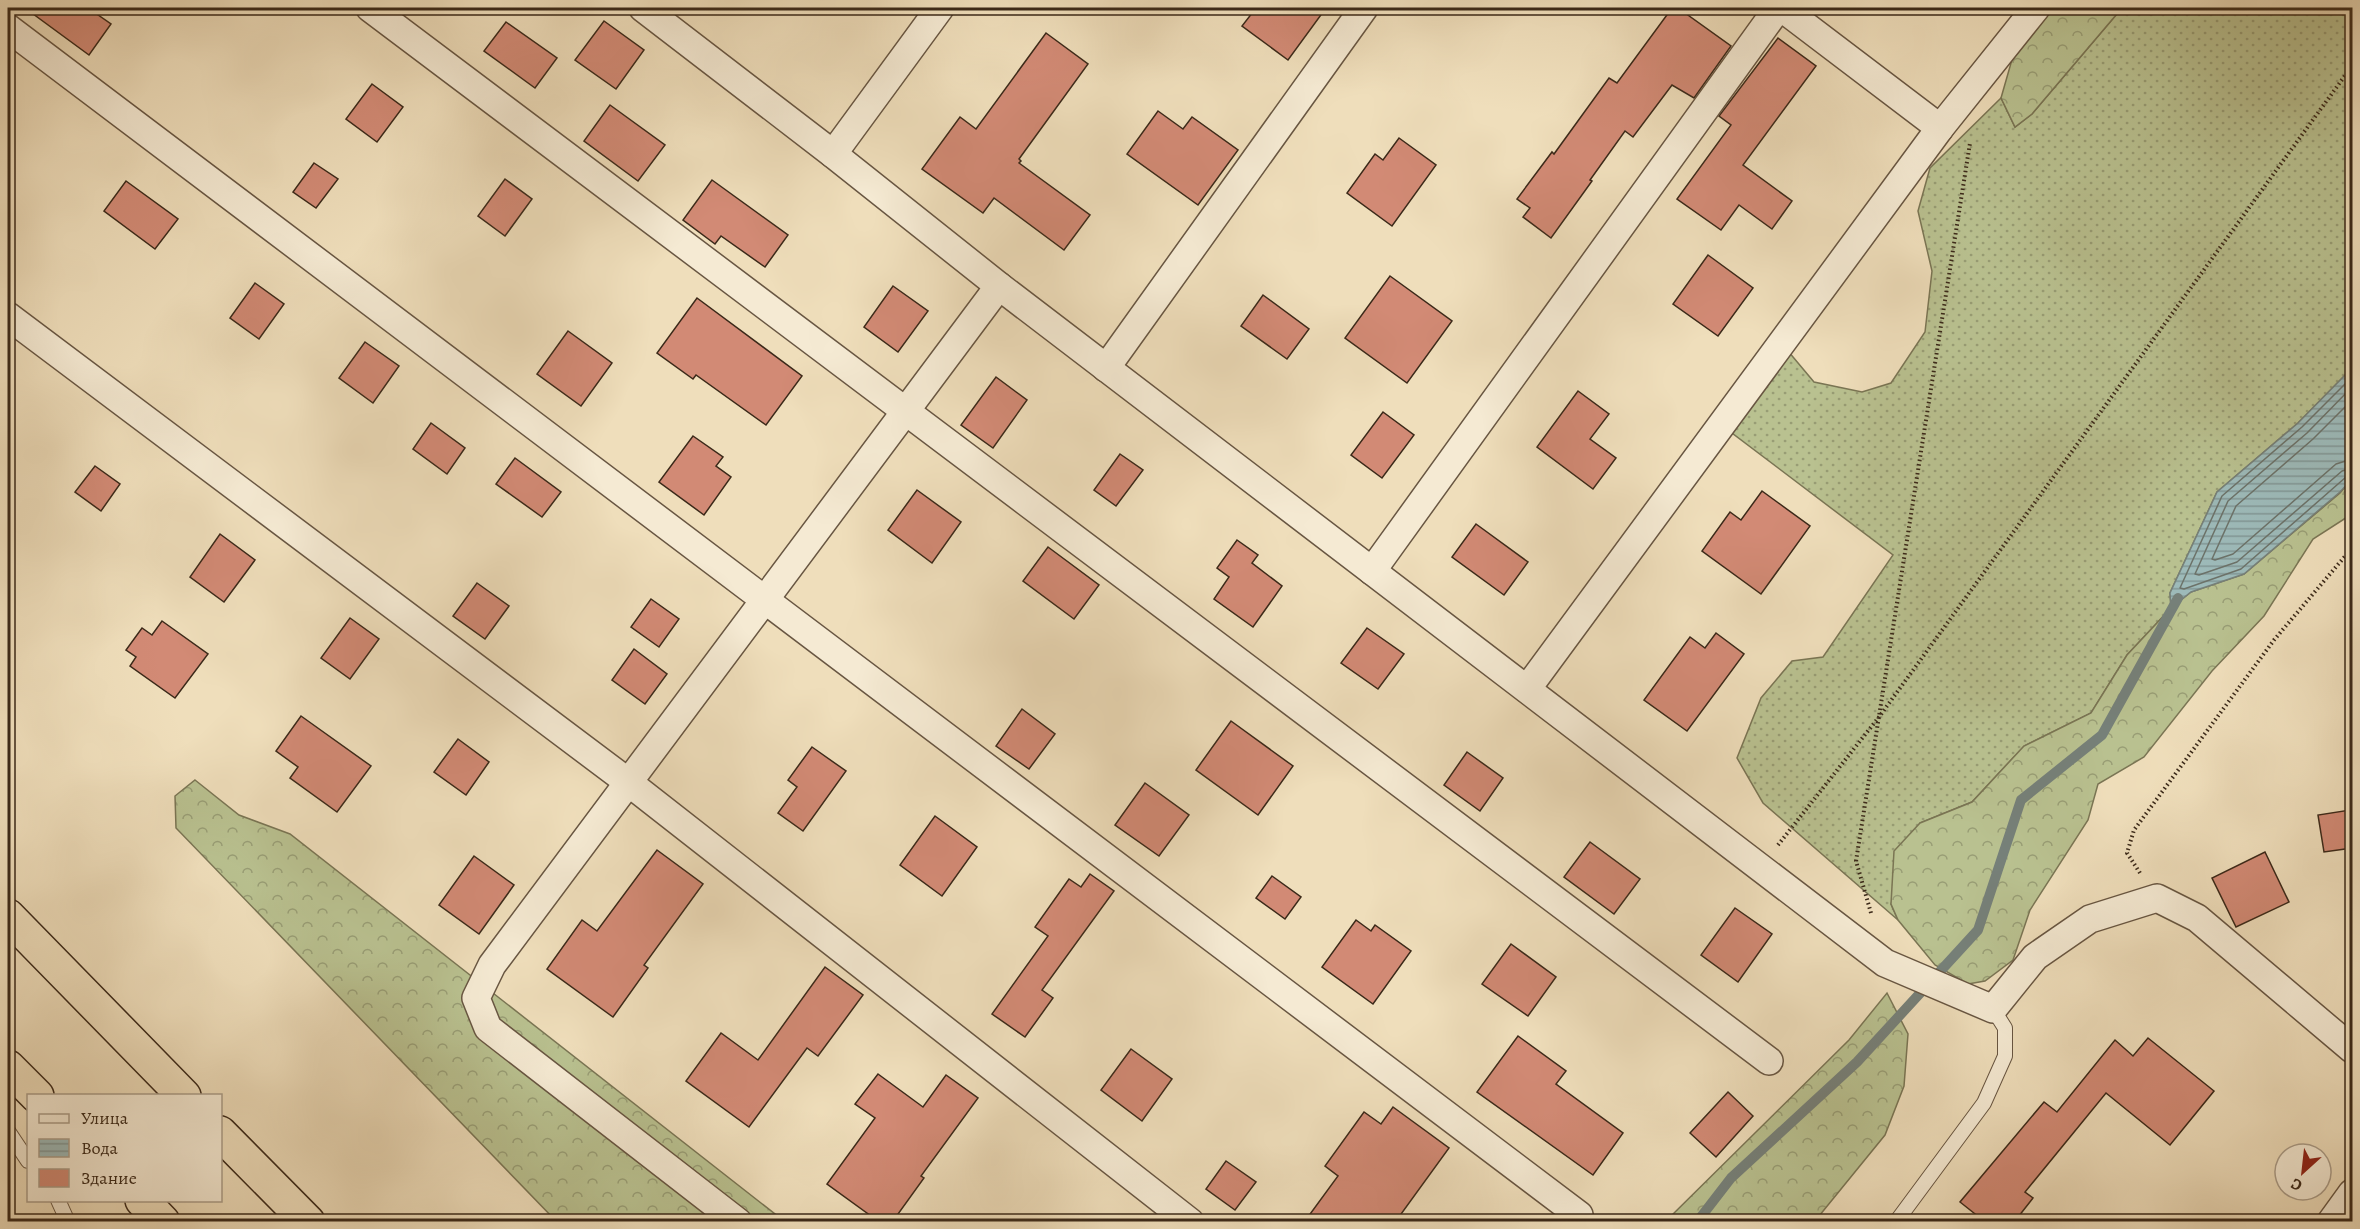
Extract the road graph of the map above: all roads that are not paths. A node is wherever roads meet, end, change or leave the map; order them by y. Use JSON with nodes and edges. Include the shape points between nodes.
{"nodes":[{"id":1,"x":370,"y":8,"type":"edge"},
{"id":2,"x":643,"y":8,"type":"edge"},
{"id":3,"x":940,"y":8,"type":"edge"},
{"id":4,"x":1364,"y":8,"type":"edge"},
{"id":5,"x":1780,"y":8,"type":"edge"},
{"id":6,"x":2036,"y":8,"type":"edge"},
{"id":7,"x":8,"y":28,"type":"edge"},
{"id":8,"x":1940,"y":128,"type":"junction"},
{"id":9,"x":833,"y":154,"type":"junction"},
{"id":10,"x":999,"y":286,"type":"junction"},
{"id":11,"x":8,"y":316,"type":"edge"},
{"id":12,"x":1106,"y":368,"type":"junction"},
{"id":13,"x":905,"y":411,"type":"junction"},
{"id":14,"x":1372,"y":571,"type":"junction"},
{"id":15,"x":764,"y":599,"type":"junction"},
{"id":16,"x":1527,"y":689,"type":"junction"},
{"id":17,"x":628,"y":782,"type":"junction"},
{"id":18,"x":8,"y":916,"type":"edge"},
{"id":19,"x":1993,"y":1009,"type":"junction"},
{"id":20,"x":2352,"y":1049,"type":"edge"},
{"id":21,"x":1769,"y":1061,"type":"dead end"},
{"id":22,"x":8,"y":1066,"type":"edge"},
{"id":23,"x":36,"y":1094,"type":"edge"},
{"id":24,"x":183,"y":1094,"type":"edge"},
{"id":25,"x":8,"y":1131,"type":"edge"},
{"id":26,"x":222,"y":1134,"type":"edge"},
{"id":27,"x":27,"y":1160,"type":"edge"},
{"id":28,"x":2352,"y":1193,"type":"edge"},
{"id":29,"x":59,"y":1202,"type":"edge"},
{"id":30,"x":144,"y":1202,"type":"edge"},
{"id":31,"x":1579,"y":1215,"type":"dead end"},
{"id":32,"x":68,"y":1221,"type":"edge"},
{"id":33,"x":163,"y":1221,"type":"edge"},
{"id":34,"x":309,"y":1221,"type":"edge"},
{"id":35,"x":738,"y":1221,"type":"edge"},
{"id":36,"x":1190,"y":1221,"type":"edge"},
{"id":37,"x":1896,"y":1221,"type":"edge"},
{"id":38,"x":2331,"y":1221,"type":"edge"}],
"edges":[{"from":1,"to":13,"type":"street"},
{"from":2,"to":9,"type":"street"},
{"from":3,"to":9,"type":"street"},
{"from":4,"to":12,"type":"street"},
{"from":5,"to":8,"type":"street"},
{"from":5,"to":14,"type":"street"},
{"from":6,"to":8,"type":"street"},
{"from":7,"to":15,"type":"street"},
{"from":8,"to":16,"type":"street"},
{"from":9,"to":10,"type":"street"},
{"from":10,"to":12,"type":"street"},
{"from":10,"to":13,"type":"street"},
{"from":11,"to":17,"type":"street"},
{"from":12,"to":14,"type":"street"},
{"from":13,"to":15,"type":"street"},
{"from":13,"to":21,"type":"street"},
{"from":14,"to":16,"type":"street"},
{"from":15,"to":17,"type":"street"},
{"from":15,"to":31,"type":"street"},
{"from":16,"to":19,"type":"street","via":[[1897,968]]},
{"from":17,"to":35,"type":"street","via":[[492,965],[476,998],[488,1028]]},
{"from":17,"to":36,"type":"street"},
{"from":18,"to":24,"type":"highway"},
{"from":19,"to":20,"type":"street","via":[[2035,957],[2090,919],[2157,898],[2198,918]]},
{"from":19,"to":37,"type":"lane","via":[[2005,1028],[2005,1056],[1984,1103]]},
{"from":22,"to":23,"type":"highway"},
{"from":25,"to":27,"type":"lane"},
{"from":26,"to":34,"type":"highway"},
{"from":28,"to":38,"type":"street"},
{"from":29,"to":32,"type":"lane"},
{"from":30,"to":33,"type":"highway"}]}
